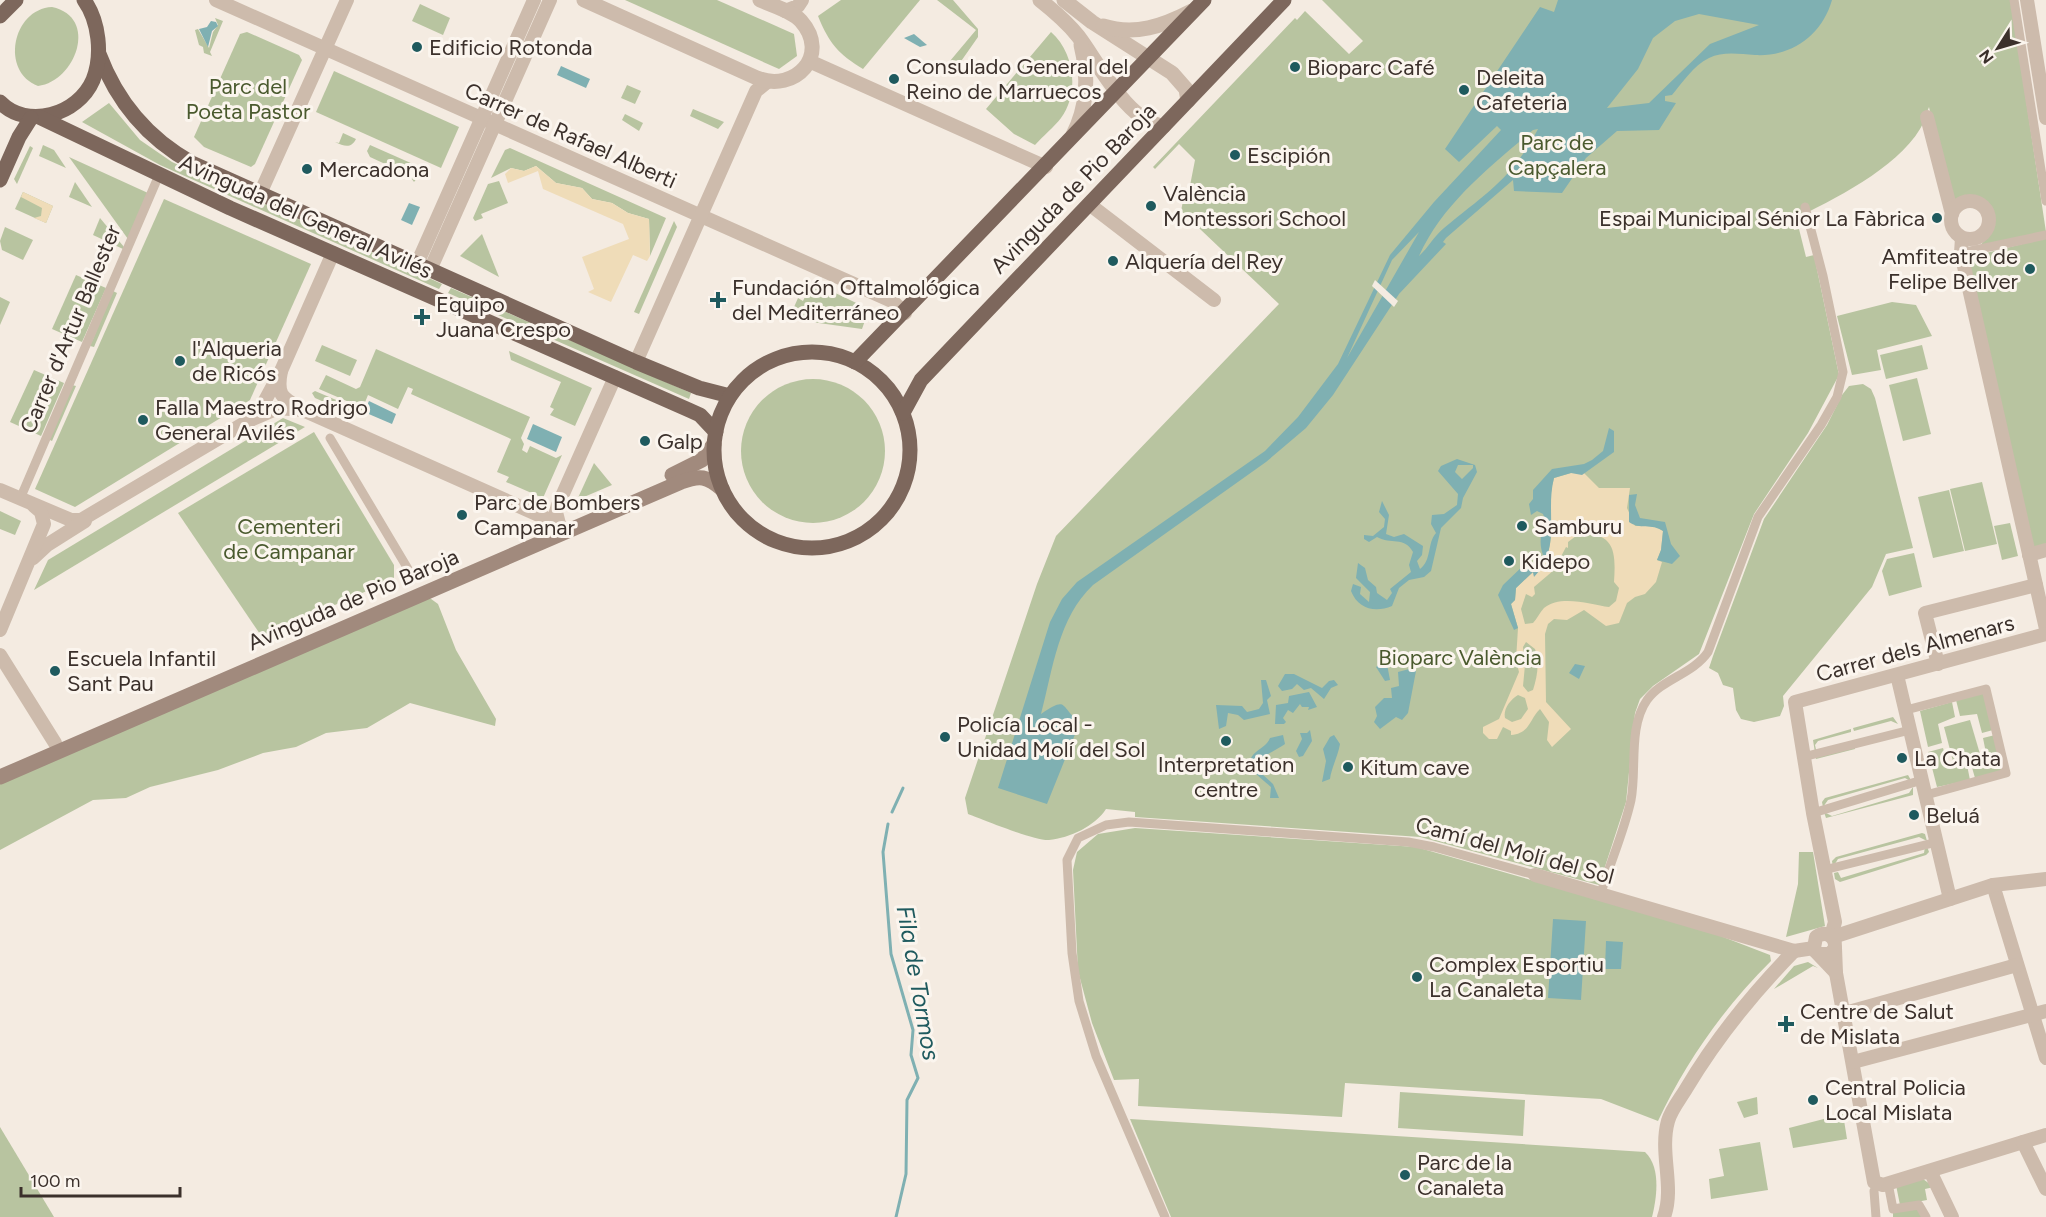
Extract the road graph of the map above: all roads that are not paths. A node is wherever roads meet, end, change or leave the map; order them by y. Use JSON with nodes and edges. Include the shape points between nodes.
{"nodes":[{"id":1,"x":216,"y":0,"type":"edge"},
{"id":2,"x":346,"y":0,"type":"edge"},
{"id":3,"x":534,"y":0,"type":"edge"},
{"id":4,"x":550,"y":0,"type":"edge"},
{"id":5,"x":584,"y":0,"type":"edge"},
{"id":6,"x":760,"y":0,"type":"edge"},
{"id":7,"x":802,"y":0,"type":"edge"},
{"id":8,"x":1040,"y":0,"type":"edge"},
{"id":9,"x":1064,"y":0,"type":"edge"},
{"id":10,"x":1284,"y":0,"type":"edge"},
{"id":11,"x":2014,"y":0,"type":"edge"},
{"id":12,"x":2027,"y":0,"type":"edge"},
{"id":13,"x":90,"y":4,"type":"edge"},
{"id":14,"x":1199,"y":5,"type":"edge"},
{"id":15,"x":785,"y":11,"type":"junction"},
{"id":16,"x":1092,"y":22,"type":"junction"},
{"id":17,"x":1078,"y":37,"type":"junction"},
{"id":18,"x":324,"y":49,"type":"junction"},
{"id":19,"x":2041,"y":50,"type":"edge"},
{"id":20,"x":99,"y":54,"type":"junction"},
{"id":21,"x":1148,"y":59,"type":"junction"},
{"id":22,"x":809,"y":61,"type":"junction"},
{"id":23,"x":767,"y":82,"type":"junction"},
{"id":24,"x":1117,"y":92,"type":"junction"},
{"id":25,"x":1188,"y":101,"type":"junction"},
{"id":26,"x":1,"y":108,"type":"edge"},
{"id":27,"x":1927,"y":117,"type":"dead end"},
{"id":28,"x":35,"y":118,"type":"junction"},
{"id":29,"x":2046,"y":118,"type":"edge"},
{"id":30,"x":488,"y":121,"type":"junction"},
{"id":31,"x":1164,"y":126,"type":"junction"},
{"id":32,"x":1068,"y":144,"type":"junction"},
{"id":33,"x":1046,"y":167,"type":"junction"},
{"id":34,"x":159,"y":174,"type":"junction"},
{"id":35,"x":0,"y":180,"type":"edge"},
{"id":36,"x":260,"y":196,"type":"junction"},
{"id":37,"x":2046,"y":201,"type":"edge"},
{"id":38,"x":1089,"y":204,"type":"junction"},
{"id":39,"x":1805,"y":207,"type":"dead end"},
{"id":40,"x":1952,"y":214,"type":"junction"},
{"id":41,"x":701,"y":215,"type":"junction"},
{"id":42,"x":2046,"y":235,"type":"edge"},
{"id":43,"x":1962,"y":238,"type":"junction"},
{"id":44,"x":333,"y":253,"type":"junction"},
{"id":45,"x":1961,"y":253,"type":"junction"},
{"id":46,"x":424,"y":267,"type":"junction"},
{"id":47,"x":1214,"y":300,"type":"dead end"},
{"id":48,"x":905,"y":313,"type":"junction"},
{"id":49,"x":636,"y":362,"type":"junction"},
{"id":50,"x":855,"y":362,"type":"junction"},
{"id":51,"x":281,"y":371,"type":"junction"},
{"id":52,"x":615,"y":377,"type":"junction"},
{"id":53,"x":730,"y":396,"type":"junction"},
{"id":54,"x":303,"y":410,"type":"junction"},
{"id":55,"x":903,"y":413,"type":"junction"},
{"id":56,"x":248,"y":421,"type":"junction"},
{"id":57,"x":330,"y":438,"type":"dead end"},
{"id":58,"x":715,"y":438,"type":"junction"},
{"id":59,"x":722,"y":489,"type":"junction"},
{"id":60,"x":0,"y":490,"type":"edge"},
{"id":61,"x":20,"y":499,"type":"junction"},
{"id":62,"x":34,"y":506,"type":"junction"},
{"id":63,"x":99,"y":511,"type":"junction"},
{"id":64,"x":559,"y":524,"type":"junction"},
{"id":65,"x":2046,"y":550,"type":"edge"},
{"id":66,"x":2029,"y":555,"type":"junction"},
{"id":67,"x":30,"y":561,"type":"junction"},
{"id":68,"x":411,"y":574,"type":"dead end"},
{"id":69,"x":2036,"y":585,"type":"junction"},
{"id":70,"x":2046,"y":629,"type":"edge"},
{"id":71,"x":0,"y":630,"type":"edge"},
{"id":72,"x":2046,"y":633,"type":"edge"},
{"id":73,"x":1,"y":657,"type":"edge"},
{"id":74,"x":1938,"y":664,"type":"junction"},
{"id":75,"x":1897,"y":675,"type":"junction"},
{"id":76,"x":1906,"y":710,"type":"junction"},
{"id":77,"x":1910,"y":730,"type":"junction"},
{"id":78,"x":55,"y":743,"type":"junction"},
{"id":79,"x":1803,"y":757,"type":"junction"},
{"id":80,"x":0,"y":766,"type":"edge"},
{"id":81,"x":0,"y":777,"type":"edge"},
{"id":82,"x":1922,"y":780,"type":"junction"},
{"id":83,"x":1926,"y":795,"type":"junction"},
{"id":84,"x":1813,"y":813,"type":"junction"},
{"id":85,"x":1937,"y":842,"type":"junction"},
{"id":86,"x":1824,"y":870,"type":"junction"},
{"id":87,"x":1535,"y":874,"type":"joint"},
{"id":88,"x":2046,"y":879,"type":"edge"},
{"id":89,"x":1993,"y":885,"type":"junction"},
{"id":90,"x":1601,"y":893,"type":"junction"},
{"id":91,"x":1950,"y":899,"type":"junction"},
{"id":92,"x":1836,"y":940,"type":"junction"},
{"id":93,"x":1794,"y":951,"type":"junction"},
{"id":94,"x":1816,"y":951,"type":"junction"},
{"id":95,"x":2017,"y":965,"type":"junction"},
{"id":96,"x":1836,"y":973,"type":"junction"},
{"id":97,"x":1845,"y":1013,"type":"junction"},
{"id":98,"x":2039,"y":1013,"type":"edge"},
{"id":99,"x":2046,"y":1058,"type":"edge"},
{"id":100,"x":1853,"y":1062,"type":"junction"},
{"id":101,"x":2046,"y":1135,"type":"edge"},
{"id":102,"x":2023,"y":1142,"type":"junction"},
{"id":103,"x":1930,"y":1171,"type":"junction"},
{"id":104,"x":1877,"y":1184,"type":"junction"},
{"id":105,"x":2046,"y":1189,"type":"edge"},
{"id":106,"x":1166,"y":1217,"type":"edge"},
{"id":107,"x":1664,"y":1217,"type":"edge"},
{"id":108,"x":1876,"y":1217,"type":"edge"},
{"id":109,"x":1926,"y":1217,"type":"edge"},
{"id":110,"x":1952,"y":1217,"type":"edge"}],
"edges":[{"from":1,"to":18,"type":"street","name":"Carrer de Rafael Alberti"},
{"from":2,"to":18,"type":"street"},
{"from":3,"to":30,"type":"street"},
{"from":4,"to":30,"type":"street"},
{"from":5,"to":23,"type":"street"},
{"from":6,"to":15,"type":"street"},
{"from":7,"to":15,"type":"street"},
{"from":8,"to":17,"type":"street"},
{"from":9,"to":16,"type":"street"},
{"from":10,"to":25,"type":"main road","name":"Avinguda de Pio Baroja"},
{"from":11,"to":37,"type":"street"},
{"from":12,"to":19,"type":"street"},
{"from":13,"to":20,"type":"main road"},
{"from":14,"to":16,"type":"street","via":[[1174,21],[1143,30],[1115,30]]},
{"from":14,"to":21,"type":"main road","name":"Avinguda de Pio Baroja"},
{"from":15,"to":22,"type":"street","via":[[807,30],[811,40]]},
{"from":16,"to":21,"type":"street"},
{"from":17,"to":24,"type":"street"},
{"from":17,"to":32,"type":"street","via":[[1087,86],[1080,118]]},
{"from":18,"to":30,"type":"street","name":"Carrer de Rafael Alberti"},
{"from":18,"to":36,"type":"street"},
{"from":19,"to":29,"type":"street"},
{"from":20,"to":28,"type":"main road","via":[[92,81],[84,92],[67,107]]},
{"from":20,"to":36,"type":"main road","name":"Avinguda del General Avilés","via":[[117,93],[137,121],[161,144]]},
{"from":21,"to":24,"type":"main road","name":"Avinguda de Pio Baroja"},
{"from":21,"to":25,"type":"street","via":[[1182,83]]},
{"from":22,"to":23,"type":"street","via":[[786,81]]},
{"from":22,"to":33,"type":"street"},
{"from":23,"to":41,"type":"street","via":[[756,91]]},
{"from":24,"to":31,"type":"street","via":[[1147,121]]},
{"from":24,"to":32,"type":"main road","name":"Avinguda de Pio Baroja"},
{"from":25,"to":31,"type":"main road","name":"Avinguda de Pio Baroja"},
{"from":26,"to":28,"type":"main road","name":"Avinguda del General Avilés"},
{"from":27,"to":40,"type":"street"},
{"from":28,"to":34,"type":"main road","name":"Avinguda del General Avilés"},
{"from":28,"to":35,"type":"main road","via":[[19,136]]},
{"from":30,"to":41,"type":"street","name":"Carrer de Rafael Alberti"},
{"from":30,"to":46,"type":"street"},
{"from":31,"to":38,"type":"main road","name":"Avinguda de Pio Baroja"},
{"from":32,"to":33,"type":"main road","name":"Avinguda de Pio Baroja"},
{"from":33,"to":48,"type":"main road","name":"Avinguda de Pio Baroja"},
{"from":34,"to":44,"type":"main road","name":"Avinguda del General Avilés"},
{"from":34,"to":61,"type":"street","name":"Carrer d'Artur Ballester"},
{"from":36,"to":46,"type":"main road","name":"Avinguda del General Avilés"},
{"from":38,"to":47,"type":"street"},
{"from":38,"to":55,"type":"main road","name":"Avinguda de Pio Baroja","via":[[921,380]]},
{"from":39,"to":90,"type":"street","via":[[1843,381],[1821,425],[1758,517],[1708,652],[1697,665],[1651,695],[1642,709],[1630,801]]},
{"from":40,"to":43,"type":"street","via":[[1952,229]]},
{"from":40,"to":43,"type":"street","via":[[1960,203],[1967,201],[1977,203],[1987,212],[1989,222],[1983,234],[1975,239]]},
{"from":41,"to":48,"type":"street","name":"Carrer de Rafael Alberti","via":[[892,301]]},
{"from":41,"to":49,"type":"street"},
{"from":42,"to":45,"type":"street"},
{"from":43,"to":45,"type":"street"},
{"from":44,"to":51,"type":"street"},
{"from":44,"to":52,"type":"main road","name":"Avinguda del General Avilés"},
{"from":45,"to":66,"type":"street"},
{"from":46,"to":49,"type":"main road","name":"Avinguda del General Avilés"},
{"from":48,"to":50,"type":"main road","name":"Avinguda de Pio Baroja"},
{"from":49,"to":53,"type":"main road","name":"Avinguda del General Avilés","via":[[699,388]]},
{"from":50,"to":53,"type":"main road","via":[[821,353],[786,356],[760,367]]},
{"from":50,"to":55,"type":"main road","via":[[881,381]]},
{"from":51,"to":54,"type":"street","via":[[278,385],[282,396]]},
{"from":51,"to":56,"type":"street"},
{"from":52,"to":58,"type":"main road","name":"Avinguda del General Avilés","via":[[700,415]]},
{"from":52,"to":64,"type":"street","via":[[558,505]]},
{"from":53,"to":58,"type":"main road"},
{"from":54,"to":56,"type":"street","via":[[278,408]]},
{"from":54,"to":64,"type":"street"},
{"from":55,"to":59,"type":"main road","via":[[910,450],[904,486],[879,523],[854,539],[825,548],[781,543],[743,520]]},
{"from":56,"to":63,"type":"street"},
{"from":57,"to":68,"type":"street"},
{"from":58,"to":59,"type":"main road"},
{"from":58,"to":64,"type":"main road","name":"Avinguda de Pio Baroja","via":[[710,452],[694,466]]},
{"from":59,"to":81,"type":"main road","name":"Avinguda de Pio Baroja","via":[[706,477],[681,482]]},
{"from":60,"to":61,"type":"street"},
{"from":61,"to":62,"type":"street"},
{"from":62,"to":63,"type":"street","via":[[75,520]]},
{"from":62,"to":67,"type":"street","via":[[41,512],[44,524]]},
{"from":63,"to":67,"type":"street","via":[[42,548]]},
{"from":64,"to":78,"type":"main road","name":"Avinguda de Pio Baroja"},
{"from":65,"to":66,"type":"street"},
{"from":66,"to":69,"type":"street"},
{"from":67,"to":71,"type":"street"},
{"from":69,"to":70,"type":"street"},
{"from":69,"to":74,"type":"street","via":[[1925,613]]},
{"from":72,"to":74,"type":"street","name":"Carrer dels Almenars"},
{"from":73,"to":78,"type":"street"},
{"from":74,"to":75,"type":"street","name":"Carrer dels Almenars"},
{"from":75,"to":76,"type":"street"},
{"from":75,"to":79,"type":"street","name":"Carrer dels Almenars","via":[[1795,702]]},
{"from":76,"to":77,"type":"street"},
{"from":76,"to":83,"type":"street","via":[[1986,689],[2006,773]]},
{"from":77,"to":79,"type":"street"},
{"from":77,"to":82,"type":"street"},
{"from":78,"to":80,"type":"main road","name":"Avinguda de Pio Baroja"},
{"from":79,"to":84,"type":"street"},
{"from":82,"to":83,"type":"street"},
{"from":82,"to":84,"type":"street"},
{"from":83,"to":85,"type":"street"},
{"from":84,"to":86,"type":"street"},
{"from":85,"to":86,"type":"street"},
{"from":85,"to":91,"type":"street"},
{"from":86,"to":92,"type":"street"},
{"from":87,"to":90,"type":"street","name":"Camí del Molí del Sol"},
{"from":87,"to":106,"type":"street","name":"Camí del Molí del Sol","via":[[1408,842],[1129,822],[1106,825],[1078,838],[1067,860],[1079,1001],[1096,1056]]},
{"from":88,"to":89,"type":"street"},
{"from":89,"to":91,"type":"street"},
{"from":89,"to":95,"type":"street"},
{"from":90,"to":93,"type":"street","name":"Camí del Molí del Sol"},
{"from":91,"to":92,"type":"street"},
{"from":92,"to":94,"type":"street","via":[[1830,954]]},
{"from":92,"to":94,"type":"street","via":[[1818,935],[1814,940]]},
{"from":92,"to":96,"type":"street"},
{"from":93,"to":94,"type":"street"},
{"from":93,"to":107,"type":"street","via":[[1747,999],[1668,1119],[1663,1147],[1668,1192]]},
{"from":94,"to":96,"type":"street"},
{"from":95,"to":97,"type":"street"},
{"from":95,"to":98,"type":"street"},
{"from":96,"to":97,"type":"street"},
{"from":97,"to":100,"type":"street"},
{"from":98,"to":99,"type":"street"},
{"from":98,"to":100,"type":"street"},
{"from":100,"to":104,"type":"street"},
{"from":101,"to":102,"type":"street"},
{"from":102,"to":103,"type":"street"},
{"from":102,"to":105,"type":"street"},
{"from":103,"to":104,"type":"street"},
{"from":103,"to":110,"type":"street"},
{"from":104,"to":108,"type":"street"},
{"from":104,"to":109,"type":"street","via":[[1893,1209],[1919,1205]]}]}
